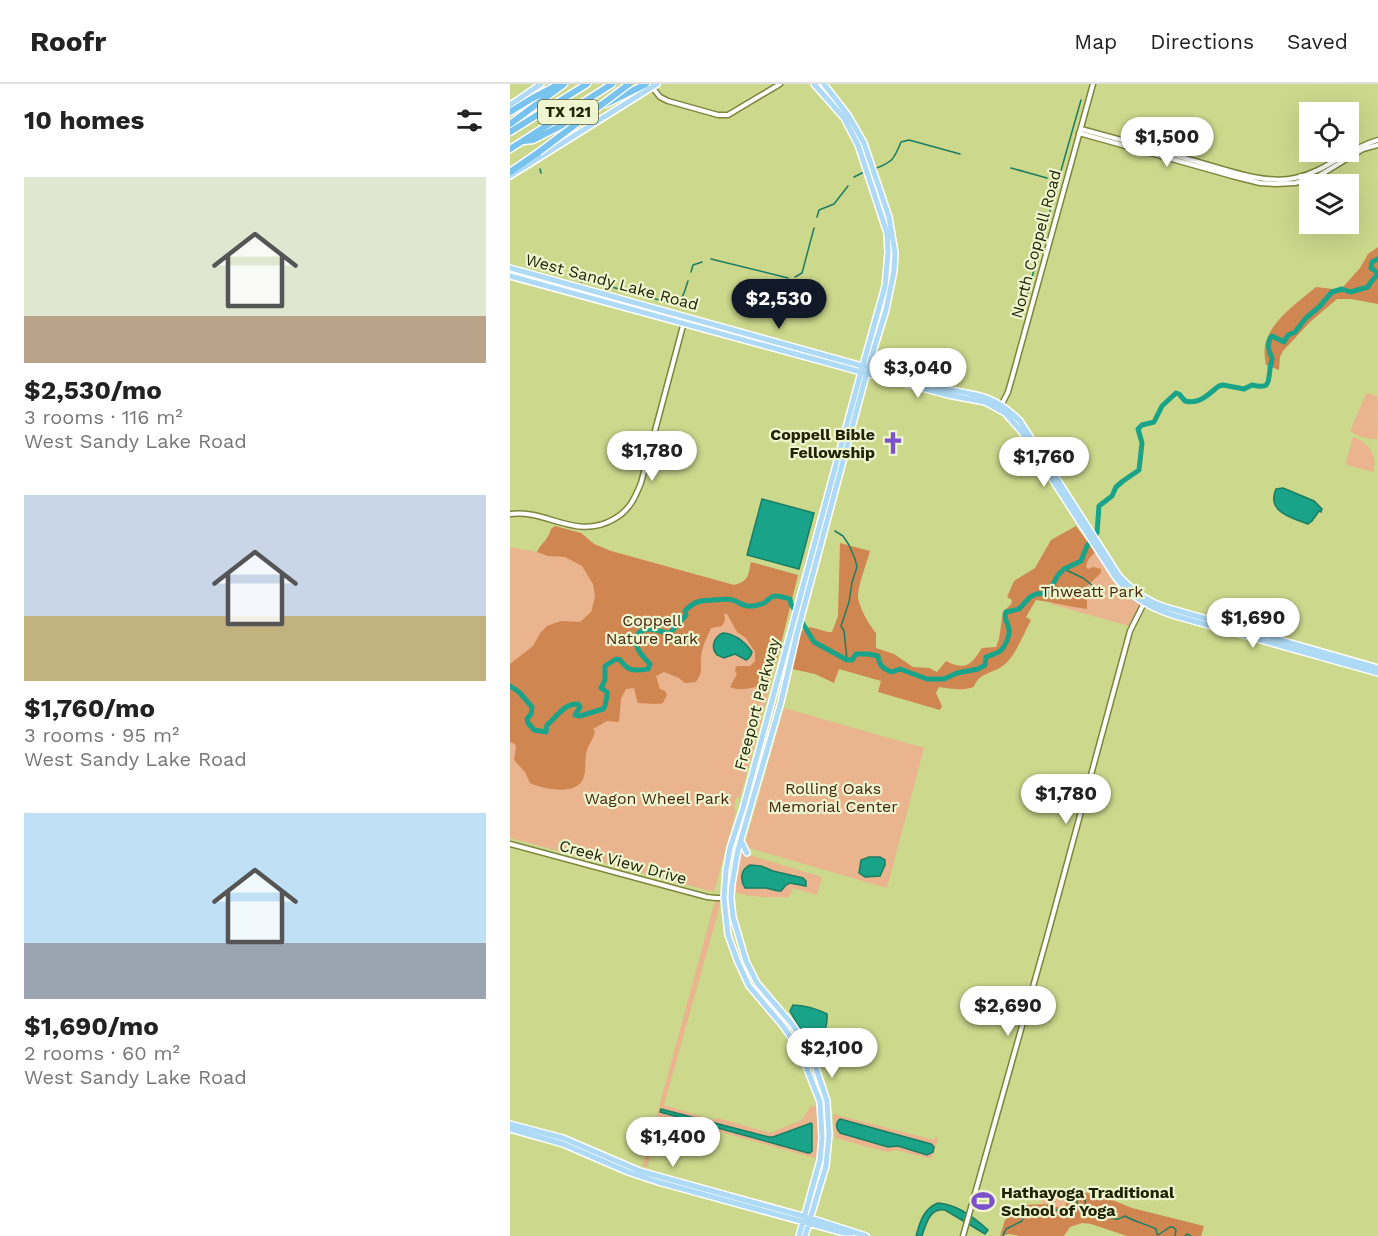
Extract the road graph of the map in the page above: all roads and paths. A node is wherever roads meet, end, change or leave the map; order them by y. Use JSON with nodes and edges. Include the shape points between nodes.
{"nodes":[{"id":1,"x":541,"y":84,"type":"edge"},
{"id":2,"x":559,"y":84,"type":"edge"},
{"id":3,"x":564,"y":84,"type":"edge"},
{"id":4,"x":587,"y":84,"type":"edge"},
{"id":5,"x":612,"y":84,"type":"edge"},
{"id":6,"x":629,"y":84,"type":"edge"},
{"id":7,"x":780,"y":84,"type":"edge"},
{"id":8,"x":814,"y":84,"type":"edge"},
{"id":9,"x":824,"y":84,"type":"edge"},
{"id":10,"x":1093,"y":84,"type":"edge"},
{"id":11,"x":652,"y":85,"type":"edge"},
{"id":12,"x":510,"y":105,"type":"edge"},
{"id":13,"x":510,"y":112,"type":"edge"},
{"id":14,"x":510,"y":124,"type":"edge"},
{"id":15,"x":1080,"y":131,"type":"junction"},
{"id":16,"x":510,"y":132,"type":"edge"},
{"id":17,"x":1378,"y":140,"type":"edge"},
{"id":18,"x":524,"y":141,"type":"junction"},
{"id":19,"x":1378,"y":146,"type":"edge"},
{"id":20,"x":510,"y":149,"type":"edge"},
{"id":21,"x":868,"y":165,"type":"junction"},
{"id":22,"x":510,"y":174,"type":"edge"},
{"id":23,"x":510,"y":268,"type":"edge"},
{"id":24,"x":510,"y":276,"type":"edge"},
{"id":25,"x":573,"y":285,"type":"junction"},
{"id":26,"x":571,"y":293,"type":"junction"},
{"id":27,"x":686,"y":316,"type":"junction"},
{"id":28,"x":683,"y":324,"type":"junction"},
{"id":29,"x":788,"y":345,"type":"junction"},
{"id":30,"x":787,"y":352,"type":"junction"},
{"id":31,"x":865,"y":370,"type":"junction"},
{"id":32,"x":1000,"y":407,"type":"junction"},
{"id":33,"x":829,"y":503,"type":"junction"},
{"id":34,"x":510,"y":514,"type":"edge"},
{"id":35,"x":1145,"y":601,"type":"junction"},
{"id":36,"x":1378,"y":668,"type":"edge"},
{"id":37,"x":780,"y":670,"type":"junction"},
{"id":38,"x":788,"y":673,"type":"junction"},
{"id":39,"x":1378,"y":673,"type":"edge"},
{"id":40,"x":771,"y":701,"type":"junction"},
{"id":41,"x":780,"y":702,"type":"junction"},
{"id":42,"x":743,"y":806,"type":"junction"},
{"id":43,"x":751,"y":808,"type":"junction"},
{"id":44,"x":741,"y":841,"type":"junction"},
{"id":45,"x":510,"y":844,"type":"edge"},
{"id":46,"x":747,"y":853,"type":"dead end"},
{"id":47,"x":724,"y":898,"type":"junction"},
{"id":48,"x":732,"y":898,"type":"junction"},
{"id":49,"x":510,"y":1124,"type":"edge"},
{"id":50,"x":510,"y":1129,"type":"edge"},
{"id":51,"x":589,"y":1152,"type":"junction"},
{"id":52,"x":806,"y":1220,"type":"junction"},
{"id":53,"x":799,"y":1236,"type":"edge"},
{"id":54,"x":805,"y":1236,"type":"edge"},
{"id":55,"x":866,"y":1236,"type":"edge"},
{"id":56,"x":963,"y":1236,"type":"edge"}],
"edges":[{"from":1,"to":12,"type":"main road"},
{"from":2,"to":13,"type":"highway"},
{"from":3,"to":14,"type":"highway"},
{"from":4,"to":16,"type":"highway","number":"TX 121"},
{"from":5,"to":18,"type":"highway","number":"TX 121"},
{"from":6,"to":22,"type":"highway","bridge":true},
{"from":7,"to":11,"type":"street","via":[[724,115],[664,99]]},
{"from":8,"to":21,"type":"main road","name":"Freeport Parkway","via":[[843,118]]},
{"from":9,"to":21,"type":"main road","name":"Freeport Parkway","via":[[864,143]]},
{"from":10,"to":15,"type":"street","name":"North Coppell Road"},
{"from":11,"to":18,"type":"highway"},
{"from":11,"to":22,"type":"main road"},
{"from":15,"to":17,"type":"street","via":[[1269,179],[1308,175]]},
{"from":15,"to":19,"type":"street","via":[[1243,179],[1276,184],[1317,177],[1363,149]]},
{"from":15,"to":32,"type":"street","name":"North Coppell Road","via":[[1008,392]]},
{"from":18,"to":20,"type":"highway","number":"TX 121"},
{"from":21,"to":31,"type":"main road","name":"Freeport Parkway","via":[[887,232],[887,271],[883,309]]},
{"from":23,"to":25,"type":"main road","name":"West Sandy Lake Road"},
{"from":24,"to":26,"type":"main road","name":"West Sandy Lake Road"},
{"from":25,"to":26,"type":"main road"},
{"from":25,"to":27,"type":"main road","name":"West Sandy Lake Road"},
{"from":26,"to":28,"type":"main road","name":"West Sandy Lake Road"},
{"from":27,"to":28,"type":"street"},
{"from":27,"to":29,"type":"main road","name":"West Sandy Lake Road"},
{"from":28,"to":30,"type":"main road","name":"West Sandy Lake Road"},
{"from":28,"to":34,"type":"street","via":[[641,483],[631,505],[618,517],[589,528]]},
{"from":29,"to":30,"type":"main road"},
{"from":29,"to":31,"type":"main road","name":"West Sandy Lake Road"},
{"from":30,"to":31,"type":"main road","name":"West Sandy Lake Road"},
{"from":31,"to":32,"type":"main road","name":"West Sandy Lake Road","via":[[992,399]]},
{"from":31,"to":33,"type":"main road","name":"Freeport Parkway"},
{"from":32,"to":35,"type":"main road","name":"West Sandy Lake Road","via":[[1012,413],[1025,428],[1101,552]]},
{"from":33,"to":37,"type":"main road","name":"Freeport Parkway"},
{"from":33,"to":38,"type":"main road","name":"Freeport Parkway"},
{"from":35,"to":36,"type":"main road","name":"West Sandy Lake Road"},
{"from":35,"to":39,"type":"main road","name":"West Sandy Lake Road","via":[[1172,615]]},
{"from":35,"to":56,"type":"street","via":[[1128,638]]},
{"from":37,"to":38,"type":"main road"},
{"from":37,"to":40,"type":"main road","name":"Freeport Parkway"},
{"from":38,"to":41,"type":"main road","name":"Freeport Parkway"},
{"from":40,"to":41,"type":"main road"},
{"from":40,"to":42,"type":"main road","name":"Freeport Parkway"},
{"from":41,"to":43,"type":"main road","name":"Freeport Parkway"},
{"from":42,"to":43,"type":"main road"},
{"from":42,"to":47,"type":"main road","name":"Freeport Parkway","via":[[728,859]]},
{"from":43,"to":44,"type":"main road","name":"Freeport Parkway"},
{"from":44,"to":46,"type":"main road"},
{"from":44,"to":48,"type":"main road","name":"Freeport Parkway"},
{"from":45,"to":47,"type":"street","name":"Creek View Drive","via":[[710,898]]},
{"from":47,"to":48,"type":"street","name":"Creek View Drive"},
{"from":47,"to":52,"type":"main road","name":"Freeport Parkway","via":[[728,935],[749,986],[800,1051],[820,1102],[820,1160]]},
{"from":48,"to":52,"type":"main road","name":"Freeport Parkway","via":[[746,961],[810,1053],[827,1101],[826,1166]]},
{"from":49,"to":51,"type":"main road","via":[[563,1138]]},
{"from":50,"to":51,"type":"main road"},
{"from":51,"to":52,"type":"main road","via":[[652,1178]]},
{"from":52,"to":53,"type":"main road","name":"Freeport Parkway"},
{"from":52,"to":54,"type":"main road","name":"Freeport Parkway"},
{"from":52,"to":55,"type":"main road"}]}
